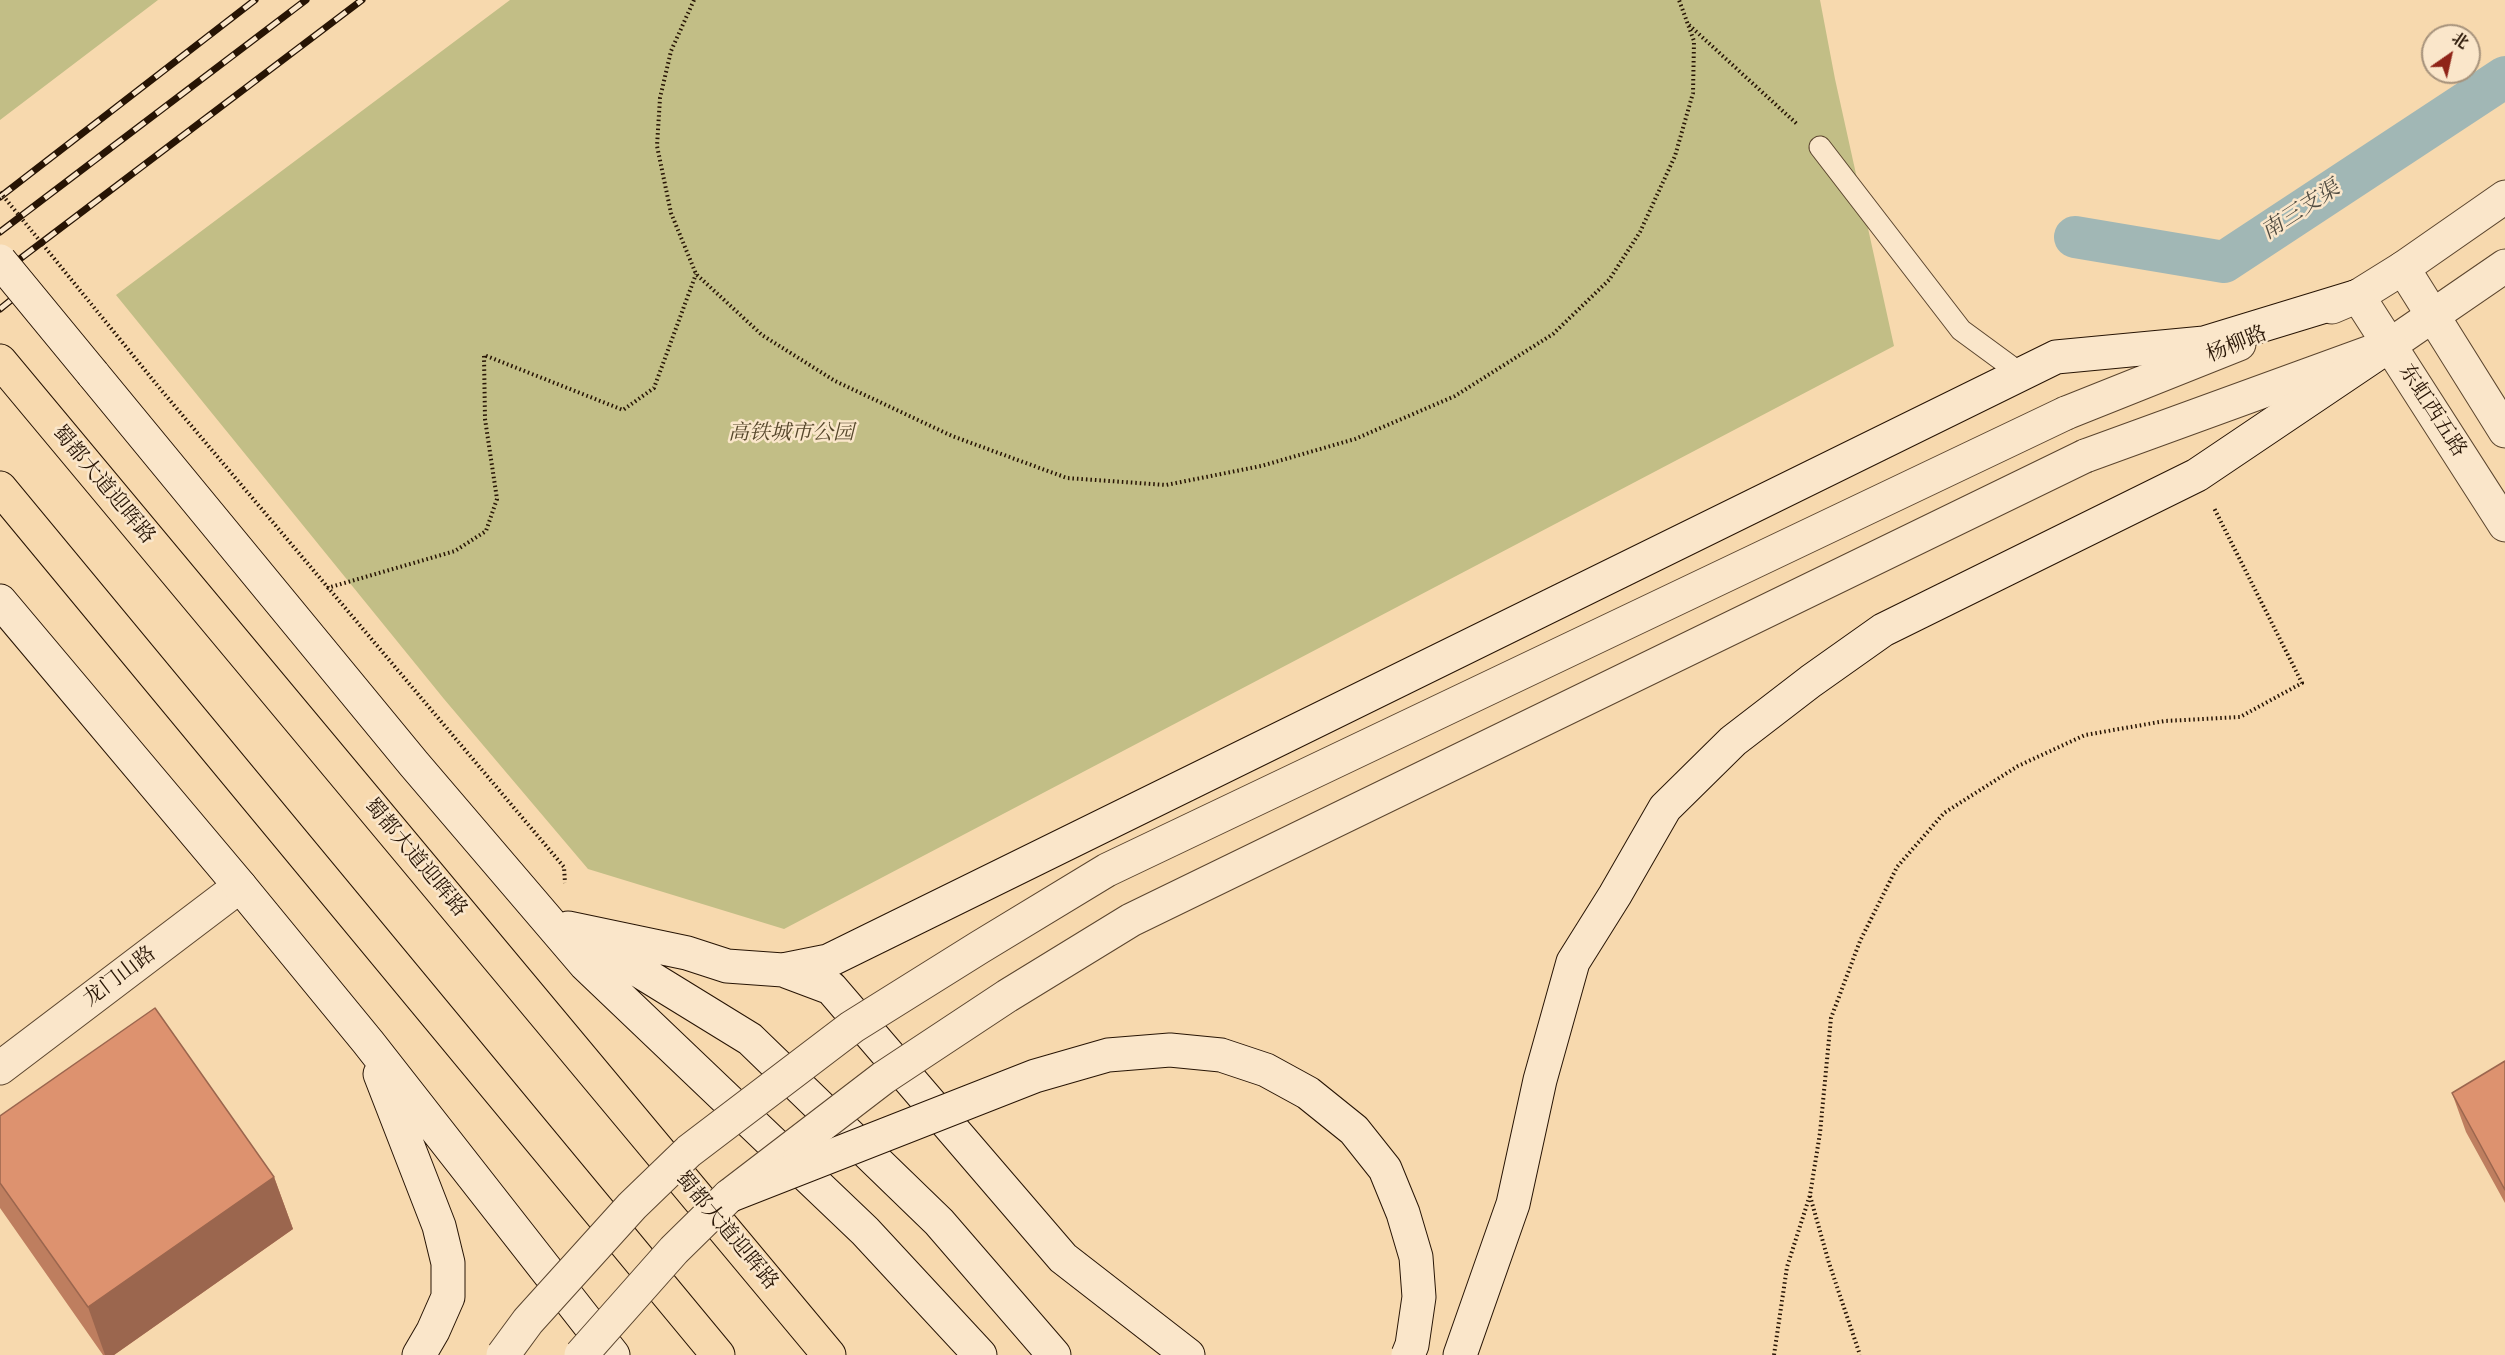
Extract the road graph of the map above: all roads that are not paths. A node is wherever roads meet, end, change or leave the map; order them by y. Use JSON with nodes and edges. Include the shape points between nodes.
{"nodes":[{"id":1,"x":1820,"y":147,"type":"road end"},
{"id":2,"x":2505,"y":197,"type":"edge"},
{"id":3,"x":0,"y":261,"type":"edge"},
{"id":4,"x":2505,"y":266,"type":"edge"},
{"id":5,"x":2403,"y":268,"type":"junction"},
{"id":6,"x":2358,"y":296,"type":"junction"},
{"id":7,"x":2433,"y":317,"type":"junction"},
{"id":8,"x":2390,"y":345,"type":"junction"},
{"id":9,"x":0,"y":361,"type":"edge"},
{"id":10,"x":2021,"y":374,"type":"junction"},
{"id":11,"x":2505,"y":431,"type":"edge"},
{"id":12,"x":0,"y":488,"type":"edge"},
{"id":13,"x":2505,"y":525,"type":"edge"},
{"id":14,"x":0,"y":601,"type":"edge"},
{"id":15,"x":414,"y":764,"type":"junction"},
{"id":16,"x":240,"y":886,"type":"junction"},
{"id":17,"x":568,"y":928,"type":"junction"},
{"id":18,"x":783,"y":970,"type":"junction"},
{"id":19,"x":368,"y":1042,"type":"junction"},
{"id":20,"x":0,"y":1068,"type":"edge"},
{"id":21,"x":729,"y":1196,"type":"junction"},
{"id":22,"x":419,"y":1355,"type":"edge"},
{"id":23,"x":503,"y":1355,"type":"edge"},
{"id":24,"x":581,"y":1355,"type":"edge"},
{"id":25,"x":613,"y":1355,"type":"edge"},
{"id":26,"x":718,"y":1355,"type":"edge"},
{"id":27,"x":829,"y":1355,"type":"edge"},
{"id":28,"x":980,"y":1355,"type":"edge"},
{"id":29,"x":1054,"y":1355,"type":"edge"},
{"id":30,"x":1188,"y":1355,"type":"edge"},
{"id":31,"x":1408,"y":1355,"type":"edge"},
{"id":32,"x":1460,"y":1355,"type":"edge"}],
"edges":[{"from":1,"to":10,"type":"lane","via":[[1961,330]]},
{"from":2,"to":5,"type":"main road","name":"杨柳路"},
{"from":3,"to":15,"type":"main road","bridge":true},
{"from":4,"to":7,"type":"main road"},
{"from":5,"to":6,"type":"main road","name":"杨柳路"},
{"from":5,"to":7,"type":"main road"},
{"from":6,"to":8,"type":"main road","name":"东虹西五路"},
{"from":6,"to":10,"type":"main road","via":[[2204,343],[2056,357]]},
{"from":6,"to":23,"type":"main road","name":"杨柳路","bridge":true,"via":[[2066,413],[1107,870],[852,1027],[689,1151],[632,1206],[528,1321]]},
{"from":7,"to":8,"type":"main road"},
{"from":7,"to":11,"type":"main road"},
{"from":8,"to":13,"type":"main road","name":"东虹西五路"},
{"from":8,"to":21,"type":"main road","bridge":true,"via":[[2085,456],[1131,920],[883,1078]]},
{"from":8,"to":32,"type":"main road","via":[[2197,475],[1883,630],[1733,741],[1665,808],[1573,962],[1540,1080],[1514,1204]]},
{"from":9,"to":27,"type":"highway","name":"蜀都大道迎晖路"},
{"from":10,"to":18,"type":"main road","via":[[828,961]]},
{"from":12,"to":26,"type":"highway"},
{"from":14,"to":16,"type":"main road"},
{"from":15,"to":17,"type":"main road"},
{"from":15,"to":28,"type":"main road","via":[[585,964],[865,1231]]},
{"from":16,"to":19,"type":"main road"},
{"from":16,"to":20,"type":"main road","name":"龙门山路"},
{"from":17,"to":18,"type":"main road","via":[[687,953],[728,966]]},
{"from":17,"to":29,"type":"main road","via":[[750,1039],[939,1222]]},
{"from":18,"to":30,"type":"main road","via":[[831,988],[1063,1258]]},
{"from":19,"to":22,"type":"main road","via":[[439,1226],[448,1263],[448,1298]]},
{"from":19,"to":25,"type":"main road"},
{"from":21,"to":24,"type":"main road","bridge":true,"via":[[674,1250]]},
{"from":21,"to":31,"type":"main road","bridge":true,"via":[[1035,1076],[1108,1055],[1170,1050],[1221,1055],[1266,1070],[1308,1093],[1354,1130],[1385,1169],[1416,1257],[1419,1297]]}]}
